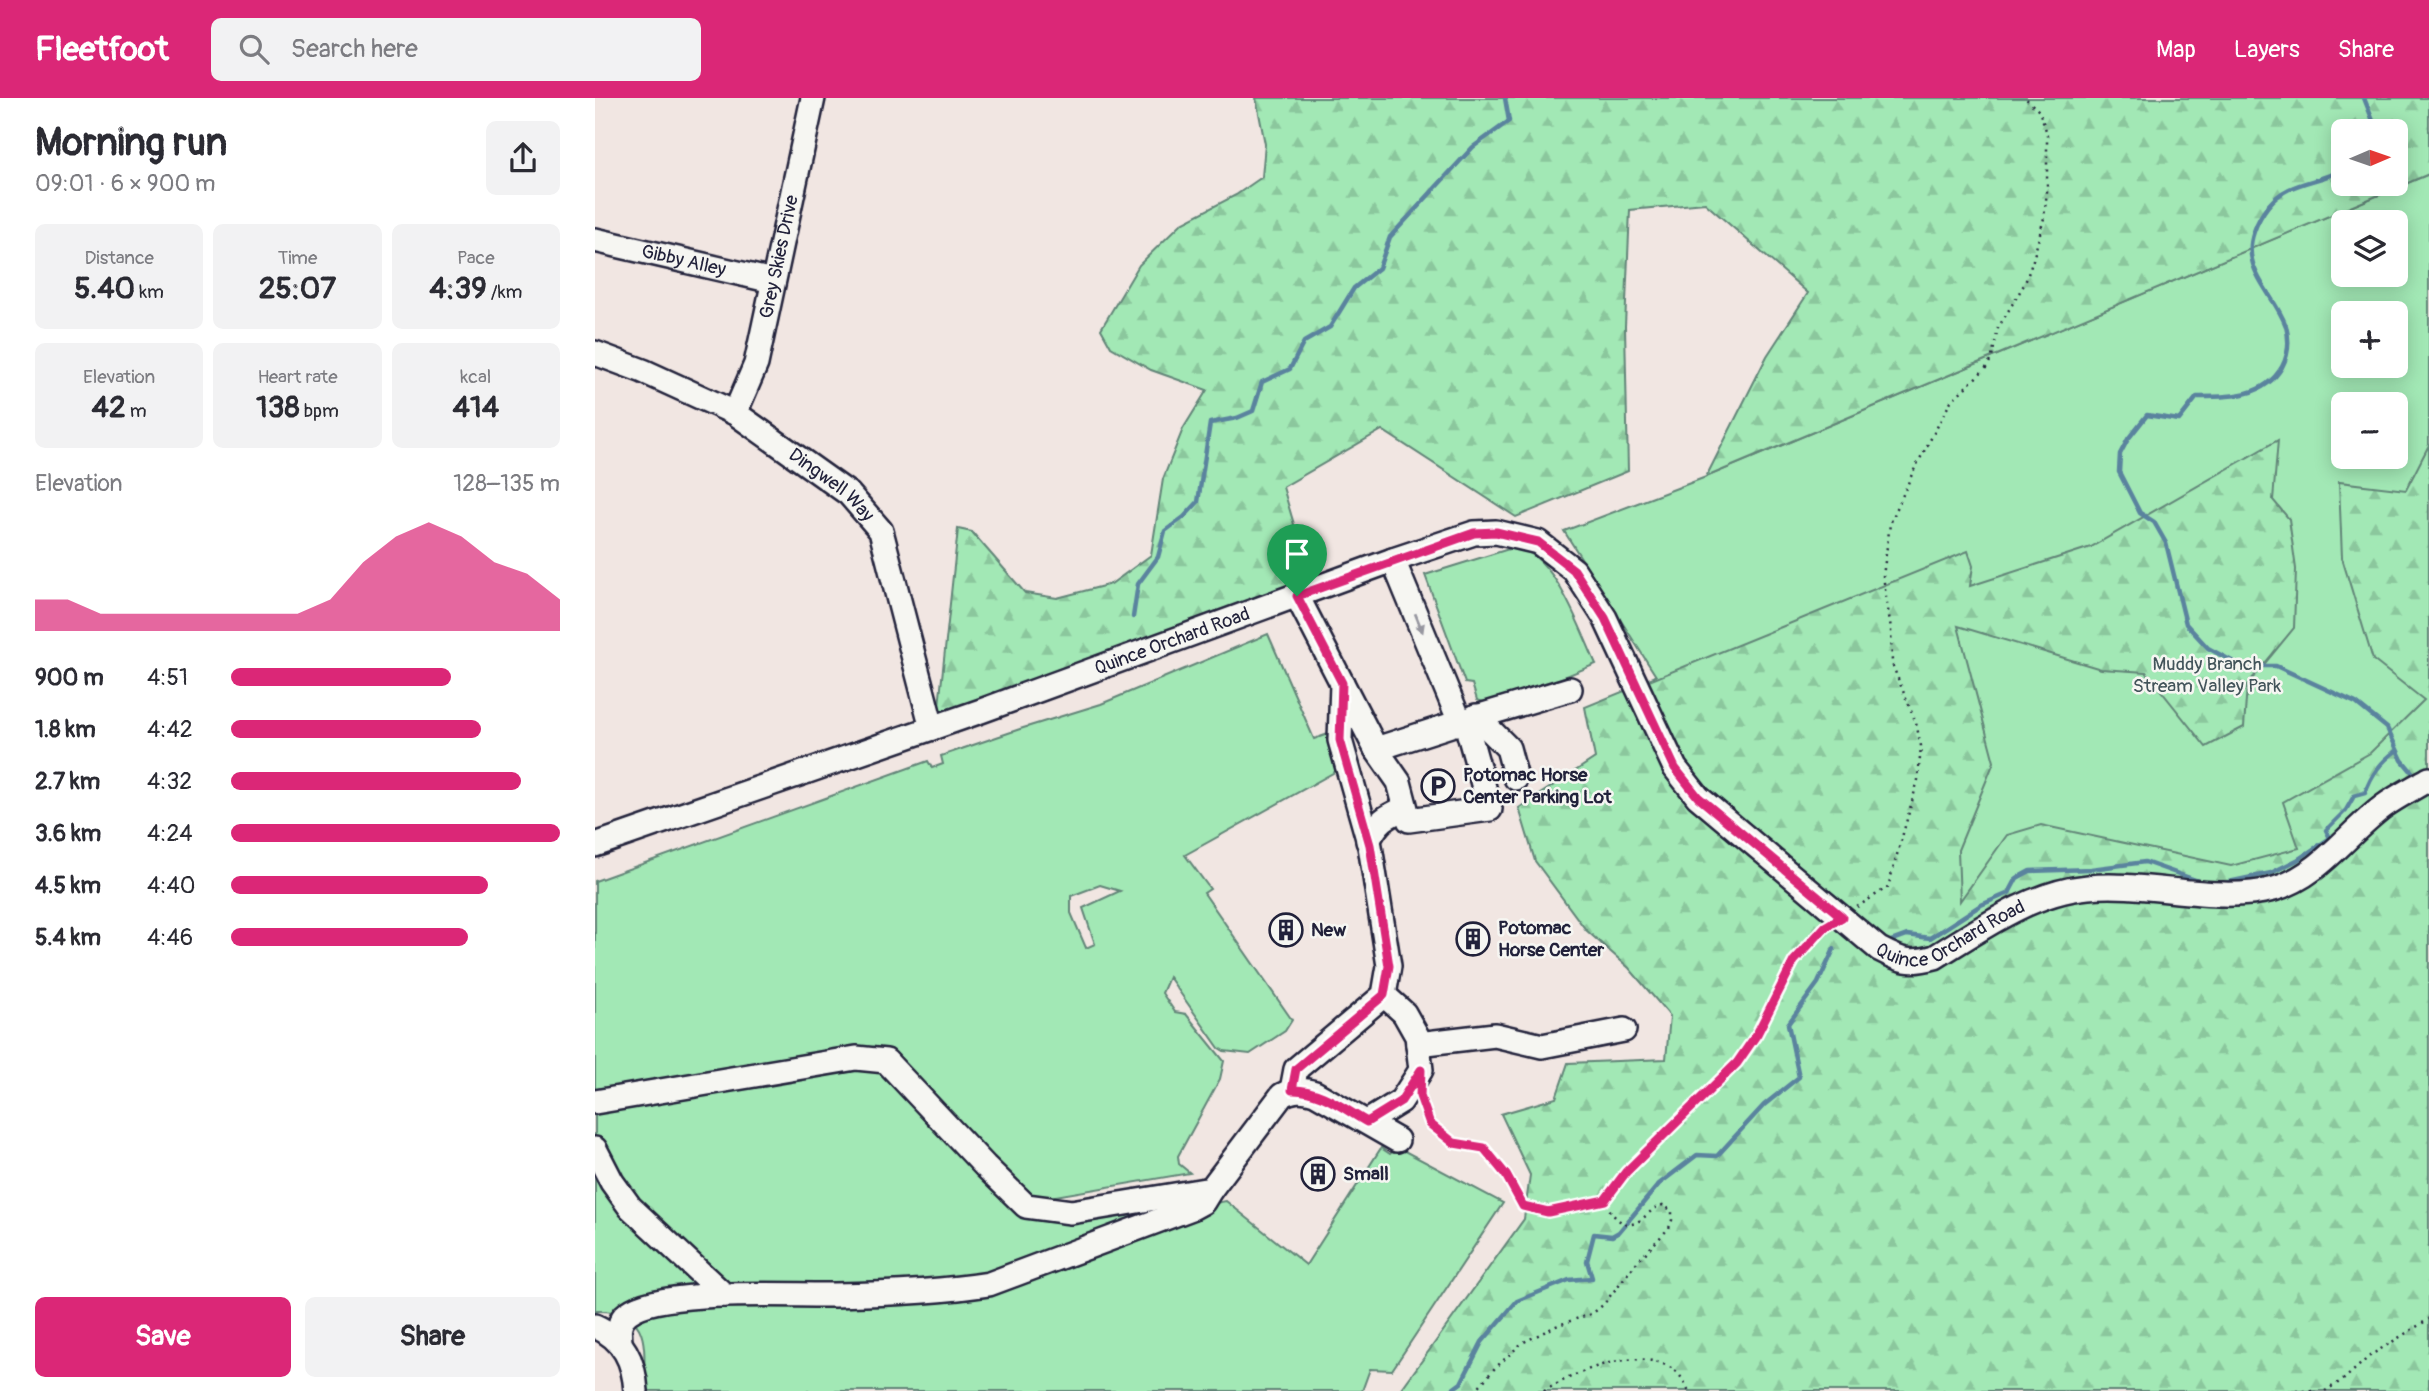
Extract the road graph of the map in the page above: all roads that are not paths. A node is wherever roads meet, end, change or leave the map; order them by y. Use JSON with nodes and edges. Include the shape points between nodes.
{"nodes":[{"id":1,"x":813,"y":98,"type":"edge"},
{"id":2,"x":595,"y":240,"type":"edge"},
{"id":3,"x":773,"y":281,"type":"junction"},
{"id":4,"x":595,"y":353,"type":"edge"},
{"id":5,"x":735,"y":413,"type":"junction"},
{"id":6,"x":1393,"y":560,"type":"junction"},
{"id":7,"x":1297,"y":596,"type":"junction"},
{"id":8,"x":1342,"y":683,"type":"junction"},
{"id":9,"x":1570,"y":689,"type":"dead end"},
{"id":10,"x":1467,"y":719,"type":"junction"},
{"id":11,"x":932,"y":728,"type":"junction"},
{"id":12,"x":1376,"y":749,"type":"junction"},
{"id":13,"x":1515,"y":778,"type":"dead end"},
{"id":14,"x":2420,"y":784,"type":"edge"},
{"id":15,"x":1405,"y":808,"type":"junction"},
{"id":16,"x":1369,"y":841,"type":"junction"},
{"id":17,"x":595,"y":845,"type":"edge"},
{"id":18,"x":1384,"y":995,"type":"junction"},
{"id":19,"x":1624,"y":1030,"type":"dead end"},
{"id":20,"x":1418,"y":1044,"type":"junction"},
{"id":21,"x":1292,"y":1090,"type":"junction"},
{"id":22,"x":595,"y":1102,"type":"edge"},
{"id":23,"x":1367,"y":1122,"type":"junction"},
{"id":24,"x":1397,"y":1140,"type":"dead end"},
{"id":25,"x":595,"y":1149,"type":"edge"},
{"id":26,"x":1211,"y":1189,"type":"junction"},
{"id":27,"x":724,"y":1295,"type":"junction"},
{"id":28,"x":595,"y":1326,"type":"edge"},
{"id":29,"x":620,"y":1342,"type":"junction"},
{"id":30,"x":636,"y":1391,"type":"edge"}],
"edges":[{"from":1,"to":3,"type":"street","name":"Grey Skies Drive"},
{"from":2,"to":3,"type":"street","name":"Gibby Alley"},
{"from":3,"to":5,"type":"street","name":"Grey Skies Drive","via":[[756,364]]},
{"from":4,"to":5,"type":"street","name":"Dingwell Way"},
{"from":5,"to":11,"type":"street","name":"Dingwell Way","via":[[849,494],[881,531]]},
{"from":6,"to":7,"type":"street","name":"Quince Orchard Road"},
{"from":6,"to":10,"type":"street","one_way":true},
{"from":6,"to":14,"type":"street","name":"Quince Orchard Road","via":[[1474,533],[1496,532],[1538,542],[1574,570],[1605,618],[1675,768],[1698,797],[1879,949],[1900,960],[1935,957],[2039,897],[2059,892],[2123,886],[2247,894],[2275,888],[2301,877],[2382,807]]},
{"from":7,"to":8,"type":"street"},
{"from":7,"to":11,"type":"street","name":"Quince Orchard Road"},
{"from":8,"to":12,"type":"street"},
{"from":8,"to":16,"type":"street","via":[[1340,740]]},
{"from":9,"to":10,"type":"street"},
{"from":10,"to":12,"type":"street"},
{"from":10,"to":13,"type":"street","via":[[1508,748]]},
{"from":10,"to":15,"type":"street","via":[[1490,809],[1409,820]]},
{"from":11,"to":17,"type":"street","name":"Quince Orchard Road"},
{"from":12,"to":15,"type":"street","via":[[1398,782]]},
{"from":15,"to":16,"type":"street","via":[[1376,825]]},
{"from":16,"to":18,"type":"street","via":[[1389,966]]},
{"from":18,"to":20,"type":"street","via":[[1404,1013]]},
{"from":18,"to":21,"type":"street","via":[[1296,1069]]},
{"from":19,"to":20,"type":"street","via":[[1542,1046],[1495,1035]]},
{"from":20,"to":23,"type":"street","via":[[1421,1070],[1401,1101]]},
{"from":21,"to":23,"type":"street","via":[[1315,1093]]},
{"from":21,"to":26,"type":"street","via":[[1282,1095]]},
{"from":22,"to":26,"type":"street","via":[[856,1058],[886,1061],[1027,1206],[1071,1212]]},
{"from":23,"to":24,"type":"street"},
{"from":25,"to":27,"type":"street","via":[[630,1207]]},
{"from":26,"to":27,"type":"street","via":[[1203,1202],[1192,1208],[989,1284],[839,1295]]},
{"from":27,"to":29,"type":"street","via":[[664,1301],[629,1312],[621,1321]]},
{"from":28,"to":29,"type":"street"},
{"from":29,"to":30,"type":"street","via":[[632,1360]]}]}
